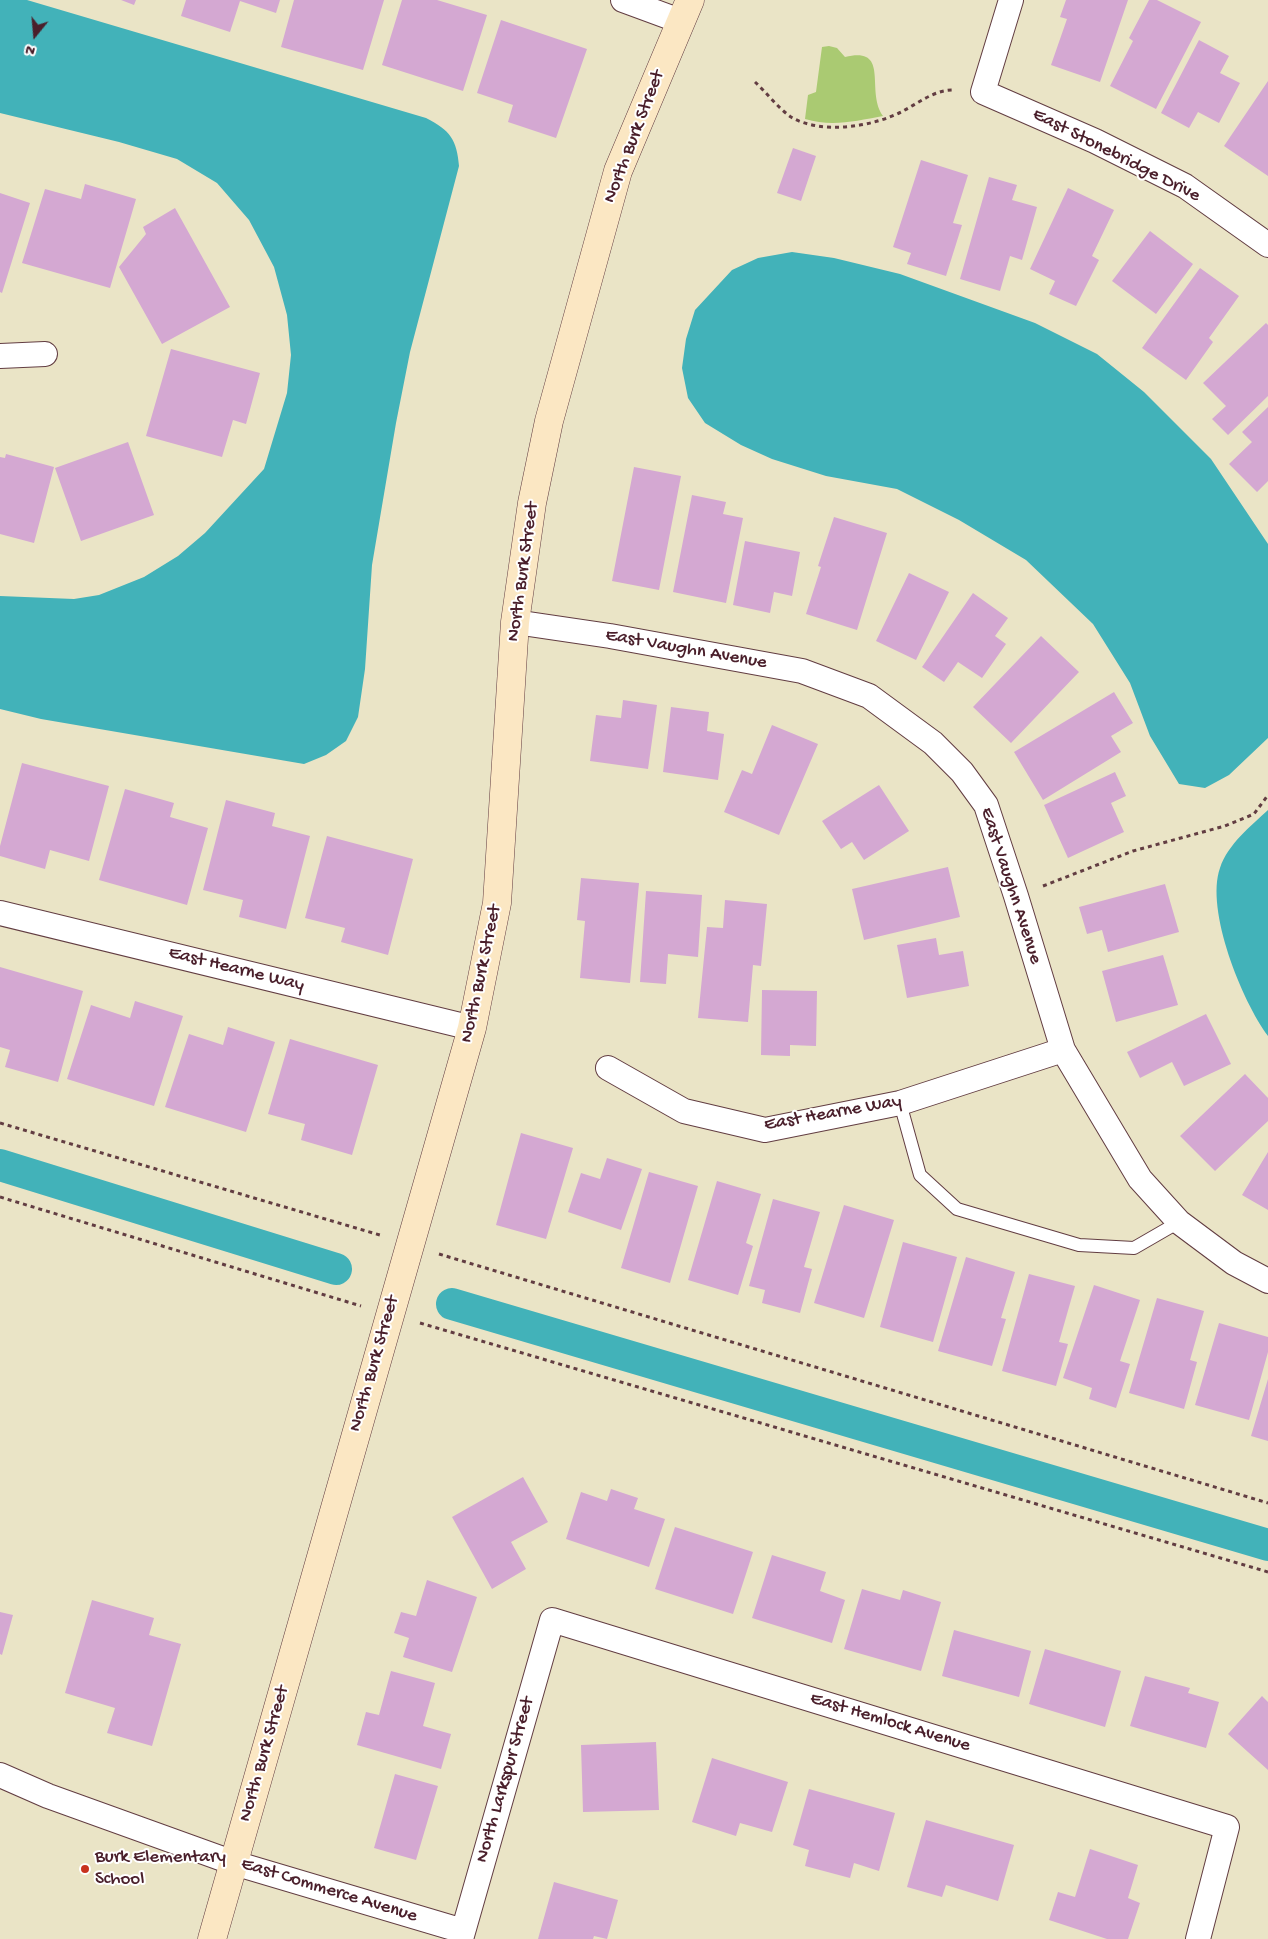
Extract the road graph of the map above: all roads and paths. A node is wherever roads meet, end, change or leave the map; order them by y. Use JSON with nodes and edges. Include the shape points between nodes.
{"nodes":[{"id":1,"x":623,"y":0,"type":"edge"},
{"id":2,"x":1011,"y":0,"type":"edge"},
{"id":3,"x":685,"y":10,"type":"edge"},
{"id":4,"x":755,"y":82,"type":"dead end"},
{"id":5,"x":983,"y":92,"type":"junction"},
{"id":6,"x":1268,"y":245,"type":"edge"},
{"id":7,"x":45,"y":354,"type":"dead end"},
{"id":8,"x":0,"y":356,"type":"edge"},
{"id":9,"x":515,"y":622,"type":"junction"},
{"id":10,"x":1268,"y":795,"type":"edge"},
{"id":11,"x":1016,"y":896,"type":"junction"},
{"id":12,"x":0,"y":913,"type":"edge"},
{"id":13,"x":472,"y":1028,"type":"junction"},
{"id":14,"x":1062,"y":1050,"type":"junction"},
{"id":15,"x":608,"y":1068,"type":"dead end"},
{"id":16,"x":900,"y":1103,"type":"junction"},
{"id":17,"x":0,"y":1123,"type":"edge"},
{"id":18,"x":0,"y":1198,"type":"edge"},
{"id":19,"x":1179,"y":1222,"type":"junction"},
{"id":20,"x":408,"y":1251,"type":"junction"},
{"id":21,"x":1268,"y":1281,"type":"edge"},
{"id":22,"x":391,"y":1309,"type":"junction"},
{"id":23,"x":1268,"y":1503,"type":"edge"},
{"id":24,"x":1268,"y":1572,"type":"edge"},
{"id":25,"x":552,"y":1620,"type":"joint"},
{"id":26,"x":0,"y":1776,"type":"edge"},
{"id":27,"x":234,"y":1863,"type":"junction"},
{"id":28,"x":462,"y":1935,"type":"edge"},
{"id":29,"x":212,"y":1939,"type":"edge"},
{"id":30,"x":1198,"y":1939,"type":"edge"}],
"edges":[{"from":1,"to":3,"type":"street"},
{"from":2,"to":5,"type":"street"},
{"from":3,"to":9,"type":"street","name":"North Burk Street","via":[[618,171],[549,421],[532,503]]},
{"from":4,"to":5,"type":"path","via":[[791,117],[824,127],[859,125],[894,116],[942,89]]},
{"from":5,"to":6,"type":"street","name":"East Stonebridge Drive","via":[[1095,141],[1185,186]]},
{"from":7,"to":8,"type":"street"},
{"from":9,"to":11,"type":"street","name":"East Vaughn Avenue","via":[[802,671],[869,696],[933,743],[962,772],[986,805]]},
{"from":9,"to":13,"type":"street","name":"North Burk Street","via":[[497,903]]},
{"from":10,"to":11,"type":"path","via":[[1254,814],[1226,826],[1133,851]]},
{"from":11,"to":14,"type":"street","name":"East Vaughn Avenue"},
{"from":12,"to":13,"type":"street","name":"East Hearne Way"},
{"from":13,"to":20,"type":"street","name":"North Burk Street"},
{"from":14,"to":16,"type":"street","name":"East Hearne Way"},
{"from":14,"to":19,"type":"street","name":"East Vaughn Avenue","via":[[1140,1179]]},
{"from":15,"to":16,"type":"street","name":"East Hearne Way","via":[[684,1111],[765,1130]]},
{"from":16,"to":19,"type":"lane","via":[[920,1175],[957,1209],[1079,1246],[1134,1248]]},
{"from":17,"to":20,"type":"path"},
{"from":18,"to":22,"type":"path"},
{"from":19,"to":21,"type":"street","name":"East Vaughn Avenue","via":[[1234,1263]]},
{"from":20,"to":22,"type":"street","name":"North Burk Street"},
{"from":20,"to":23,"type":"path"},
{"from":22,"to":24,"type":"path"},
{"from":22,"to":27,"type":"street","name":"North Burk Street"},
{"from":25,"to":28,"type":"street","name":"North Larkspur Street"},
{"from":25,"to":30,"type":"street","name":"East Hemlock Avenue","via":[[1227,1827]]},
{"from":26,"to":27,"type":"street","name":"East Commerce Avenue"},
{"from":27,"to":28,"type":"street","name":"East Commerce Avenue"},
{"from":27,"to":29,"type":"street","name":"North Burk Street"}]}
